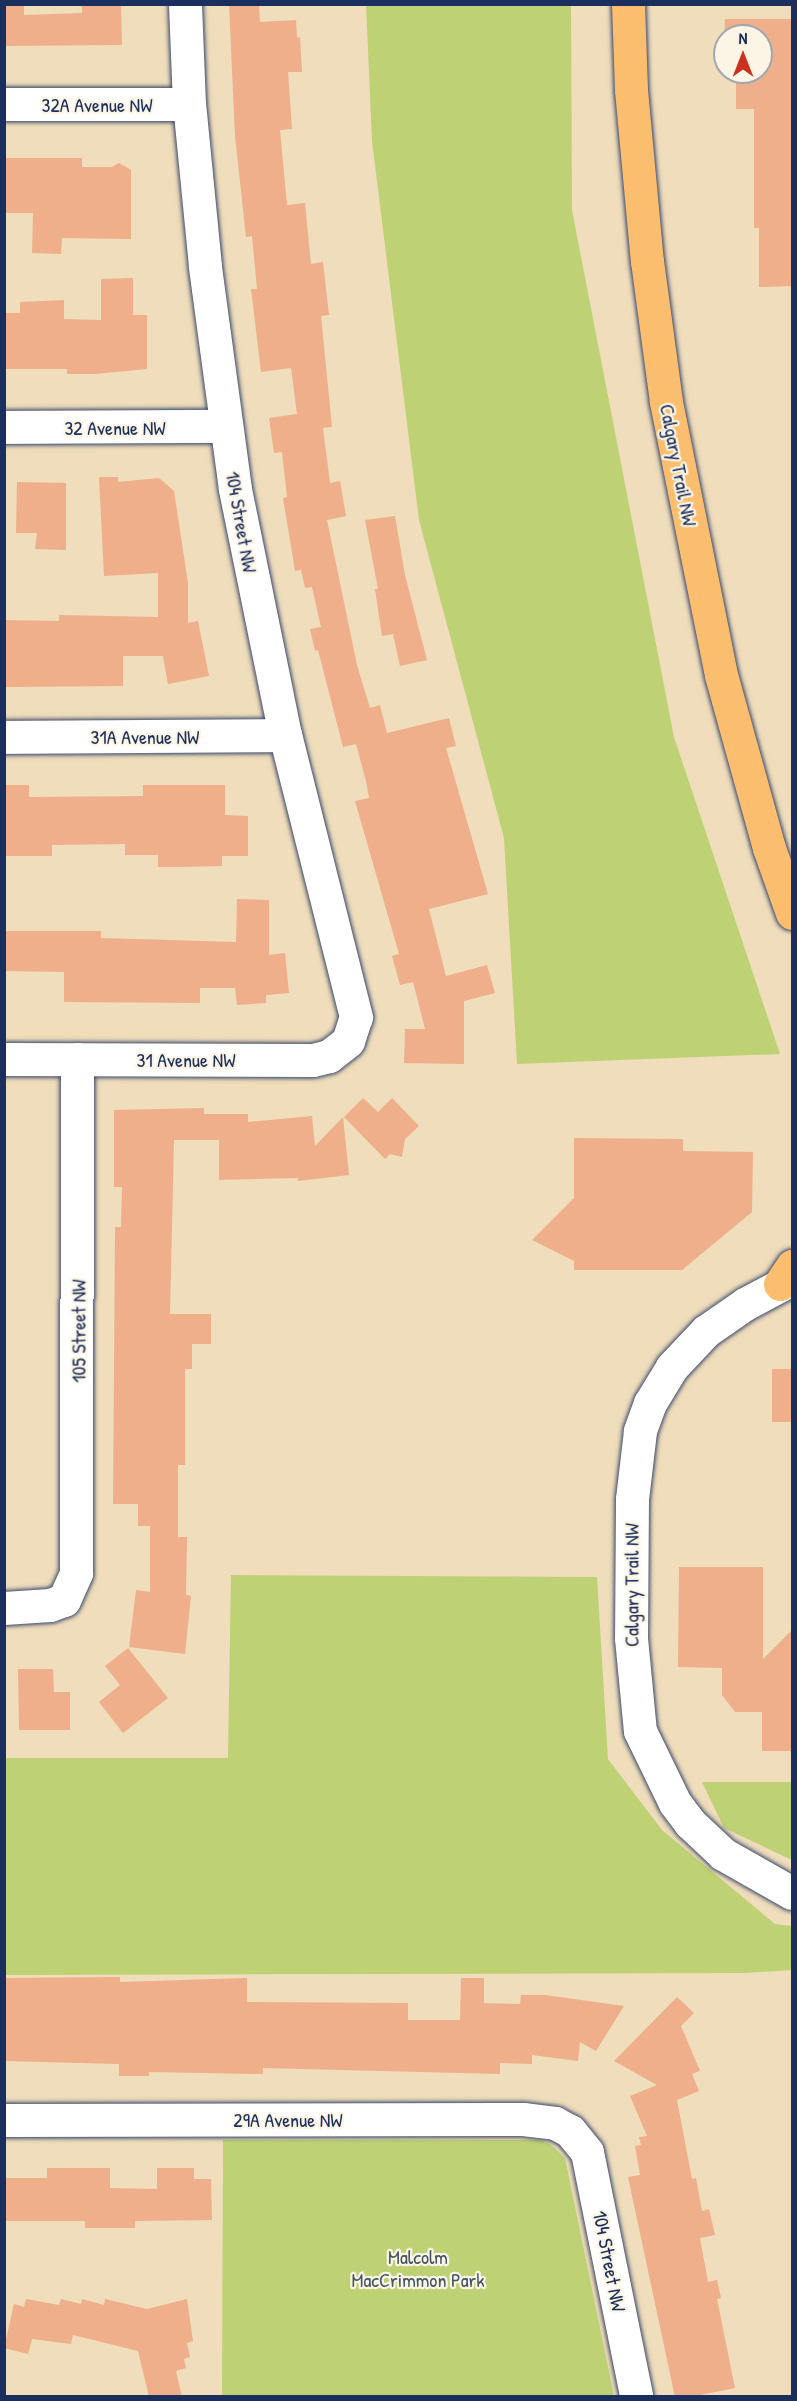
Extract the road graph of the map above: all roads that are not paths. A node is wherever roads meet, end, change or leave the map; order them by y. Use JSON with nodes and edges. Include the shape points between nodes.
{"nodes":[{"id":1,"x":185,"y":4,"type":"edge"},
{"id":2,"x":628,"y":4,"type":"edge"},
{"id":3,"x":4,"y":104,"type":"edge"},
{"id":4,"x":189,"y":104,"type":"junction"},
{"id":5,"x":226,"y":426,"type":"junction"},
{"id":6,"x":4,"y":427,"type":"edge"},
{"id":7,"x":285,"y":735,"type":"junction"},
{"id":8,"x":4,"y":737,"type":"edge"},
{"id":9,"x":792,"y":913,"type":"edge"},
{"id":10,"x":353,"y":1029,"type":"joint"},
{"id":11,"x":4,"y":1059,"type":"edge"},
{"id":12,"x":77,"y":1059,"type":"junction"},
{"id":13,"x":788,"y":1277,"type":"edge"},
{"id":14,"x":4,"y":1608,"type":"edge"},
{"id":15,"x":792,"y":1893,"type":"edge"},
{"id":16,"x":4,"y":2120,"type":"edge"},
{"id":17,"x":570,"y":2131,"type":"joint"},
{"id":18,"x":636,"y":2397,"type":"edge"}],
"edges":[{"from":1,"to":4,"type":"street","name":"104 Street NW"},
{"from":2,"to":9,"type":"highway","name":"Calgary Trail NW","via":[[631,90],[647,261],[666,402],[721,675],[769,848]]},
{"from":3,"to":4,"type":"street","name":"32A Avenue NW"},
{"from":4,"to":5,"type":"street","name":"104 Street NW"},
{"from":5,"to":6,"type":"street","name":"32 Avenue NW"},
{"from":5,"to":7,"type":"street","name":"104 Street NW","via":[[248,562]]},
{"from":7,"to":8,"type":"street","name":"31A Avenue NW"},
{"from":7,"to":10,"type":"street","name":"104 Street NW","via":[[354,1003]]},
{"from":10,"to":12,"type":"street","name":"31 Avenue NW","via":[[337,1051],[313,1060]]},
{"from":11,"to":12,"type":"street","name":"31 Avenue NW"},
{"from":12,"to":14,"type":"street","name":"105 Street NW","via":[[78,1557],[72,1588],[64,1600],[50,1605]]},
{"from":13,"to":15,"type":"street","name":"Calgary Trail NW","via":[[706,1331],[672,1367],[650,1403],[640,1431],[632,1499],[631,1638],[640,1731],[675,1803],[723,1854]]},
{"from":16,"to":17,"type":"street","name":"29A Avenue NW","via":[[523,2119],[555,2123]]},
{"from":17,"to":18,"type":"street","name":"104 Street NW","via":[[591,2163]]}]}
